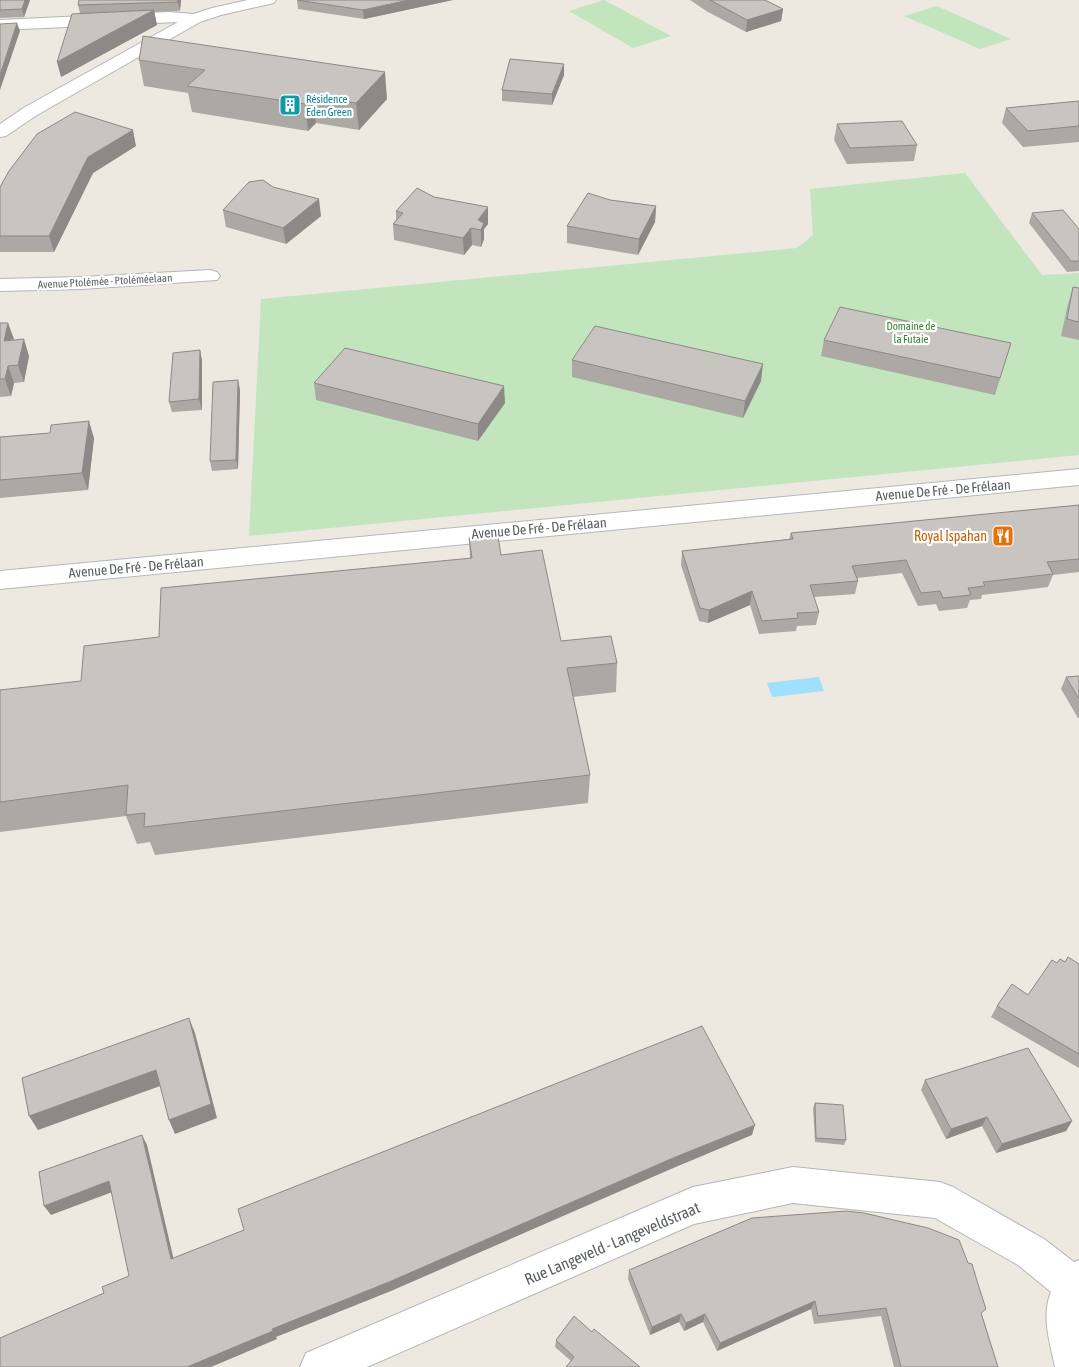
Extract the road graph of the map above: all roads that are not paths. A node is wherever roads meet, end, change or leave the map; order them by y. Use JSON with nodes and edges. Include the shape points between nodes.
{"nodes":[{"id":1,"x":269,"y":0,"type":"edge"},
{"id":2,"x":195,"y":19,"type":"junction"},
{"id":3,"x":0,"y":26,"type":"edge"},
{"id":4,"x":0,"y":132,"type":"edge"},
{"id":5,"x":210,"y":276,"type":"dead end"},
{"id":6,"x":0,"y":285,"type":"edge"},
{"id":7,"x":1079,"y":477,"type":"edge"},
{"id":8,"x":0,"y":580,"type":"edge"},
{"id":9,"x":1076,"y":1282,"type":"edge"},
{"id":10,"x":1075,"y":1356,"type":"edge"},
{"id":11,"x":320,"y":1367,"type":"edge"}],
"edges":[{"from":1,"to":2,"type":"street"},
{"from":2,"to":3,"type":"street","via":[[169,17]]},
{"from":2,"to":4,"type":"street"},
{"from":5,"to":6,"type":"street","name":"Avenue Ptolémée - Ptoléméelaan"},
{"from":7,"to":8,"type":"street","name":"Avenue De Fré - De Frélaan"},
{"from":9,"to":10,"type":"street","via":[[1066,1302],[1065,1321]]},
{"from":9,"to":11,"type":"street","name":"Rue Langeveld - Langeveldstraat","via":[[940,1200],[793,1185],[693,1206]]}]}
